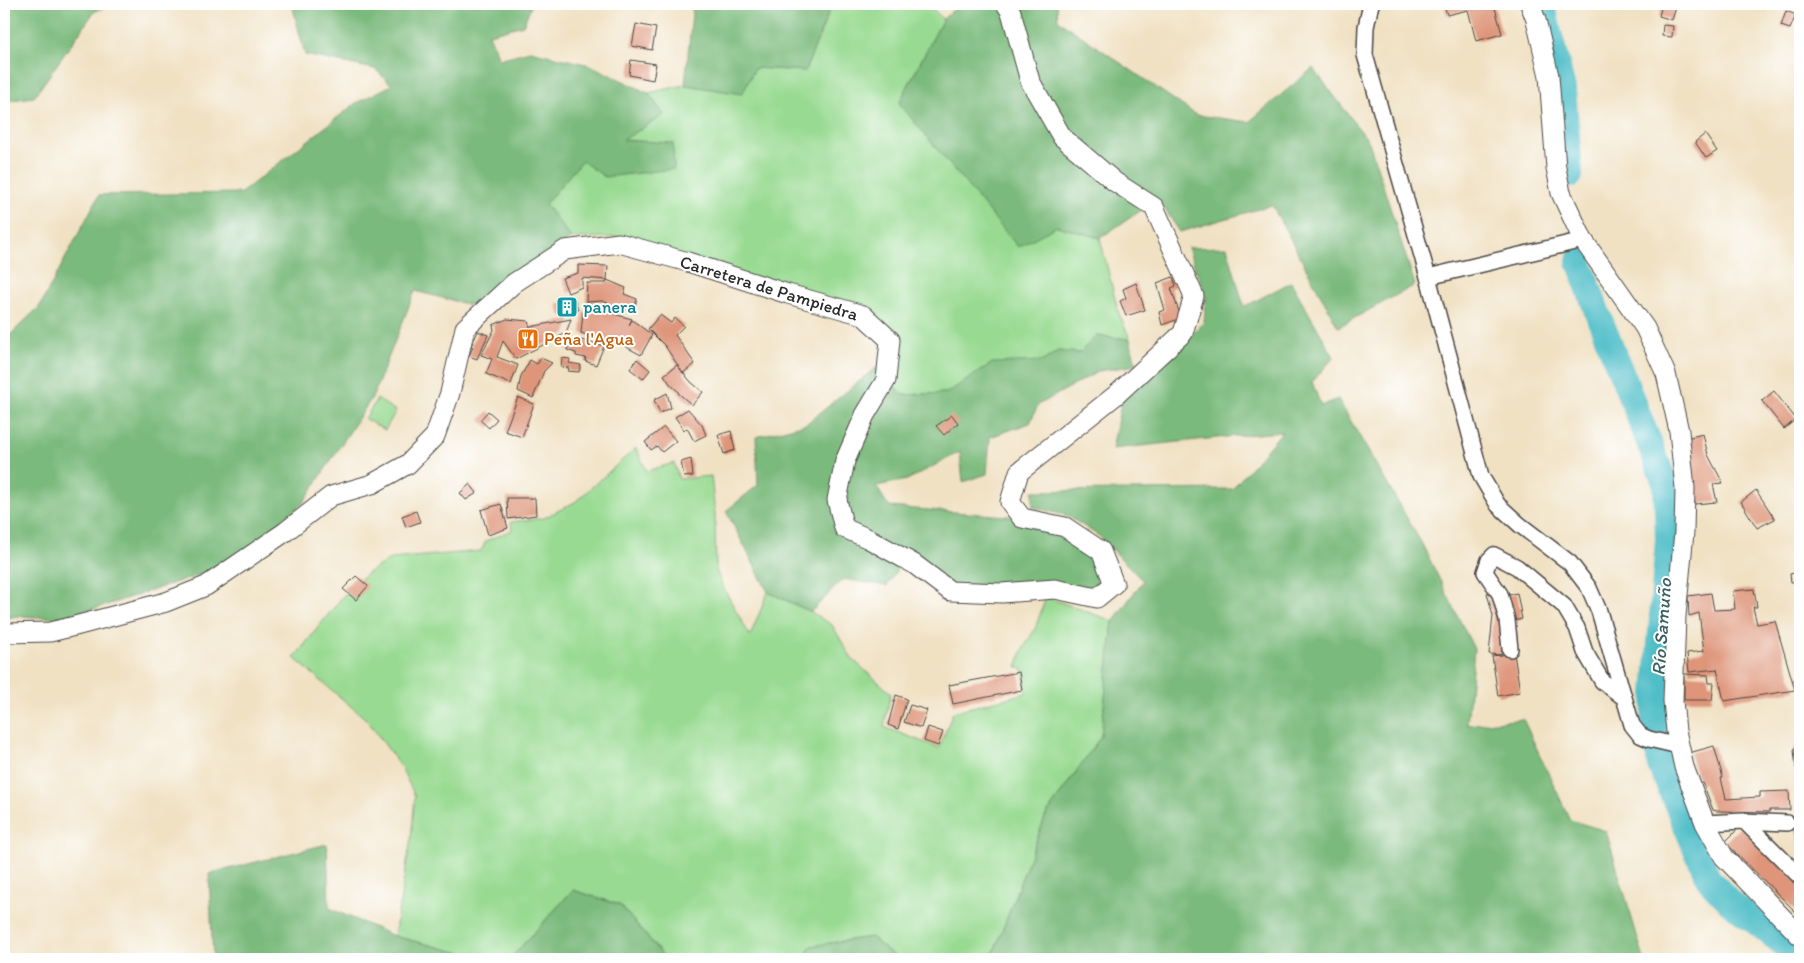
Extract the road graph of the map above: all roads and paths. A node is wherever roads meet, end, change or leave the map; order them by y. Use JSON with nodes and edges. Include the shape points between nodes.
{"nodes":[{"id":1,"x":1006,"y":4,"type":"edge"},
{"id":2,"x":1371,"y":4,"type":"edge"},
{"id":3,"x":1530,"y":4,"type":"edge"},
{"id":4,"x":1583,"y":240,"type":"junction"},
{"id":5,"x":1428,"y":277,"type":"junction"},
{"id":6,"x":4,"y":633,"type":"edge"},
{"id":7,"x":1510,"y":649,"type":"dead end"},
{"id":8,"x":1623,"y":697,"type":"junction"},
{"id":9,"x":1673,"y":745,"type":"junction"},
{"id":10,"x":1744,"y":821,"type":"junction"},
{"id":11,"x":1787,"y":823,"type":"dead end"},
{"id":12,"x":1704,"y":824,"type":"junction"},
{"id":13,"x":1800,"y":877,"type":"edge"},
{"id":14,"x":1800,"y":936,"type":"edge"}],
"edges":[{"from":1,"to":6,"type":"street","name":"Carretera de Pampiedra","via":[[1030,81],[1062,137],[1115,182],[1154,207],[1194,296],[1183,333],[1116,395],[1019,472],[1010,502],[1022,518],[1064,527],[1101,551],[1114,584],[1097,598],[1055,588],[1002,593],[950,591],[914,564],[844,528],[837,500],[845,461],[864,415],[886,380],[890,340],[863,315],[619,243],[566,250],[514,283],[465,328],[450,393],[435,436],[408,464],[372,484],[331,496],[206,586],[166,602],[50,632]]},
{"from":2,"to":5,"type":"street","via":[[1365,55]]},
{"from":3,"to":4,"type":"street","via":[[1549,76],[1561,193]]},
{"from":4,"to":5,"type":"street"},
{"from":4,"to":9,"type":"street","via":[[1645,328],[1666,374],[1679,431],[1685,488],[1676,616]]},
{"from":5,"to":8,"type":"street","via":[[1481,476],[1498,505],[1570,563],[1589,588],[1599,611]]},
{"from":7,"to":8,"type":"street","via":[[1500,594],[1485,572],[1494,555],[1517,566],[1564,606],[1602,681]]},
{"from":8,"to":9,"type":"street","via":[[1632,725],[1640,735]]},
{"from":9,"to":12,"type":"street"},
{"from":10,"to":11,"type":"street"},
{"from":10,"to":12,"type":"street"},
{"from":10,"to":13,"type":"street"},
{"from":12,"to":14,"type":"street","via":[[1724,857]]}]}
